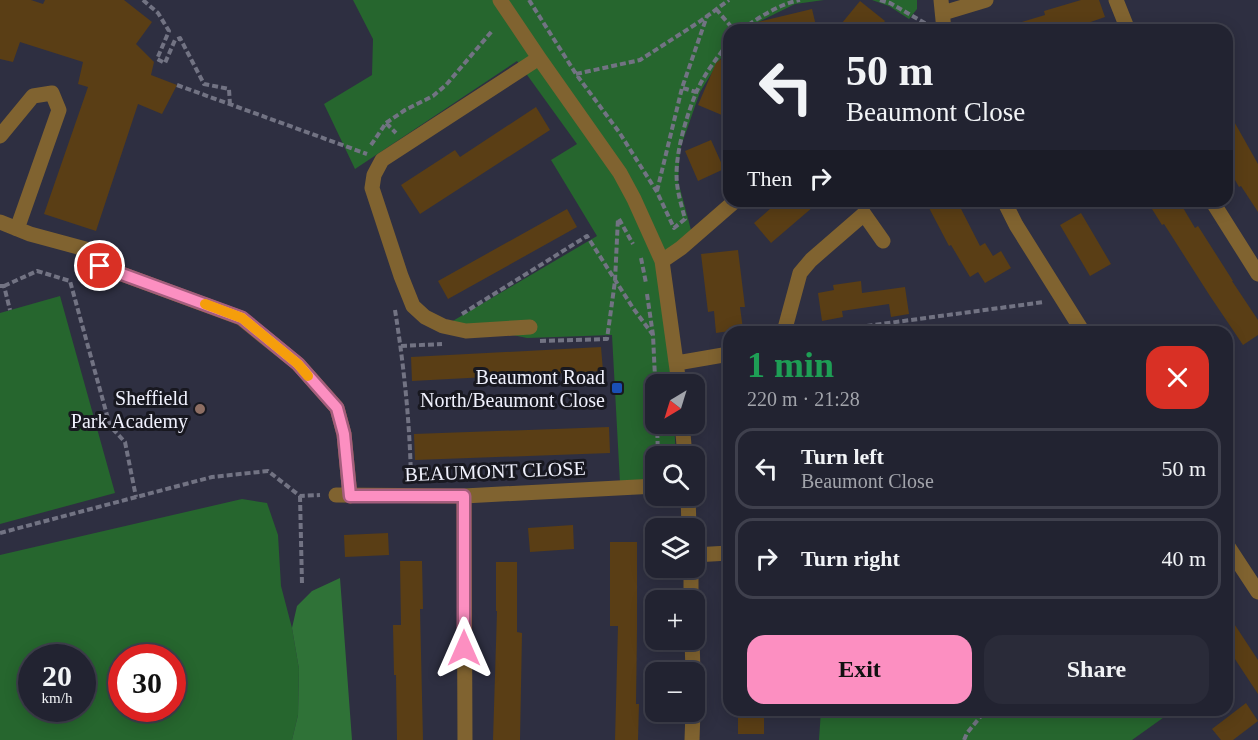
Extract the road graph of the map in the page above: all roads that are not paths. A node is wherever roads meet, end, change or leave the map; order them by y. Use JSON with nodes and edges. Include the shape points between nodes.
{"nodes":[{"id":1,"x":500,"y":0,"type":"edge"},
{"id":2,"x":986,"y":0,"type":"edge"},
{"id":3,"x":1116,"y":0,"type":"edge"},
{"id":4,"x":942,"y":6,"type":"edge"},
{"id":5,"x":938,"y":24,"type":"edge"},
{"id":6,"x":1126,"y":24,"type":"edge"},
{"id":7,"x":539,"y":58,"type":"junction"},
{"id":8,"x":0,"y":136,"type":"edge"},
{"id":9,"x":728,"y":207,"type":"edge"},
{"id":10,"x":1007,"y":207,"type":"edge"},
{"id":11,"x":1216,"y":207,"type":"edge"},
{"id":12,"x":0,"y":222,"type":"edge"},
{"id":13,"x":17,"y":229,"type":"junction"},
{"id":14,"x":883,"y":241,"type":"dead end"},
{"id":15,"x":662,"y":261,"type":"junction"},
{"id":16,"x":1258,"y":274,"type":"edge"},
{"id":17,"x":786,"y":326,"type":"edge"},
{"id":18,"x":1079,"y":326,"type":"edge"},
{"id":19,"x":530,"y":327,"type":"road end"},
{"id":20,"x":723,"y":355,"type":"edge"},
{"id":21,"x":677,"y":363,"type":"junction"},
{"id":22,"x":678,"y":374,"type":"edge"},
{"id":23,"x":645,"y":487,"type":"edge"},
{"id":24,"x":464,"y":496,"type":"junction"},
{"id":25,"x":1233,"y":551,"type":"edge"},
{"id":26,"x":723,"y":553,"type":"edge"},
{"id":27,"x":705,"y":554,"type":"edge"},
{"id":28,"x":1252,"y":569,"type":"edge"},
{"id":29,"x":1258,"y":592,"type":"edge"},
{"id":30,"x":693,"y":722,"type":"edge"},
{"id":31,"x":465,"y":740,"type":"edge"},
{"id":32,"x":692,"y":740,"type":"edge"}],
"edges":[{"from":1,"to":7,"type":"street"},
{"from":2,"to":4,"type":"street"},
{"from":3,"to":6,"type":"street"},
{"from":4,"to":5,"type":"street"},
{"from":7,"to":15,"type":"street","via":[[620,173]]},
{"from":7,"to":19,"type":"street","via":[[382,160],[372,188],[413,306],[425,317],[466,331]]},
{"from":8,"to":13,"type":"street","via":[[33,96],[52,93],[59,110]]},
{"from":9,"to":15,"type":"street"},
{"from":10,"to":18,"type":"street"},
{"from":11,"to":16,"type":"street"},
{"from":12,"to":13,"type":"street"},
{"from":13,"to":24,"type":"street","name":"BEAUMONT CLOSE","via":[[104,254],[100,266],[242,318],[298,364],[337,408],[344,434],[343,496]]},
{"from":14,"to":17,"type":"street","via":[[864,214],[811,260],[800,273]]},
{"from":15,"to":21,"type":"street"},
{"from":20,"to":21,"type":"street"},
{"from":21,"to":22,"type":"street"},
{"from":23,"to":24,"type":"street","name":"BEAUMONT CLOSE"},
{"from":24,"to":31,"type":"street"},
{"from":25,"to":28,"type":"street"},
{"from":26,"to":27,"type":"street"},
{"from":28,"to":29,"type":"street"},
{"from":30,"to":32,"type":"street"}]}
